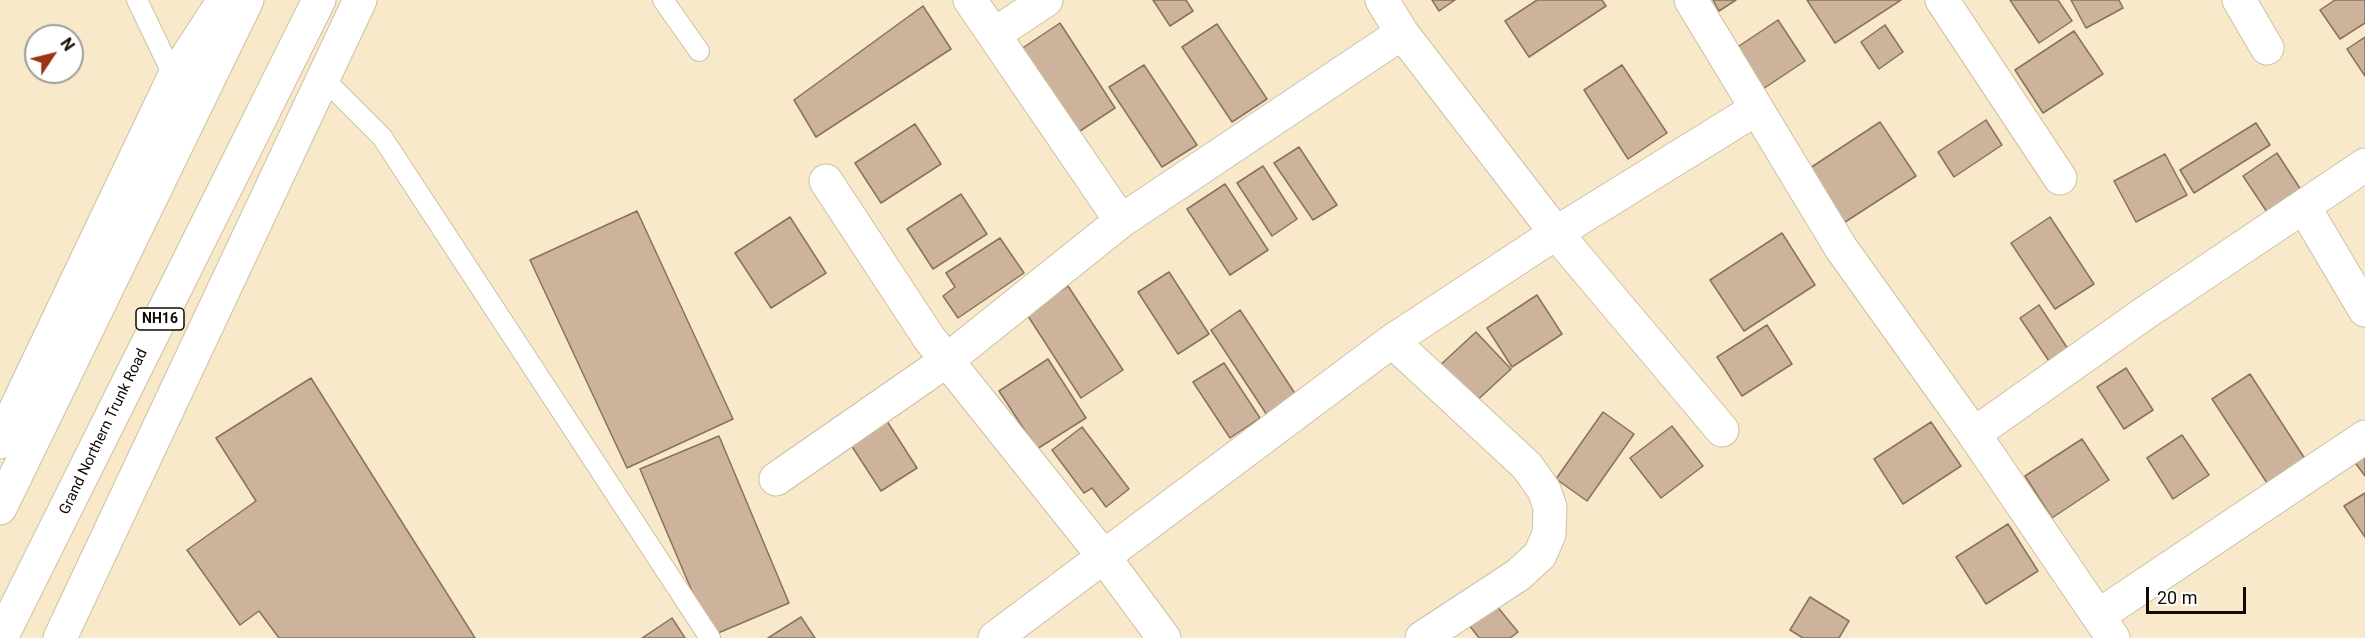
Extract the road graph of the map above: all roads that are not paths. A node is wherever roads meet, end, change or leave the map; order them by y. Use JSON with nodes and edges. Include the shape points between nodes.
{"nodes":[{"id":1,"x":137,"y":0,"type":"edge"},
{"id":2,"x":224,"y":0,"type":"edge"},
{"id":3,"x":247,"y":0,"type":"edge"},
{"id":4,"x":319,"y":0,"type":"edge"},
{"id":5,"x":360,"y":0,"type":"edge"},
{"id":6,"x":663,"y":0,"type":"edge"},
{"id":7,"x":970,"y":0,"type":"edge"},
{"id":8,"x":1046,"y":0,"type":"edge"},
{"id":9,"x":1382,"y":0,"type":"edge"},
{"id":10,"x":1691,"y":0,"type":"edge"},
{"id":11,"x":1942,"y":0,"type":"edge"},
{"id":12,"x":2239,"y":0,"type":"edge"},
{"id":13,"x":1402,"y":33,"type":"junction"},
{"id":14,"x":994,"y":34,"type":"junction"},
{"id":15,"x":2267,"y":48,"type":"dead end"},
{"id":16,"x":699,"y":51,"type":"dead end"},
{"id":17,"x":174,"y":77,"type":"junction"},
{"id":18,"x":323,"y":78,"type":"junction"},
{"id":19,"x":1756,"y":109,"type":"junction"},
{"id":20,"x":2365,"y":165,"type":"edge"},
{"id":21,"x":2060,"y":178,"type":"dead end"},
{"id":22,"x":826,"y":181,"type":"dead end"},
{"id":23,"x":2304,"y":207,"type":"junction"},
{"id":24,"x":1121,"y":221,"type":"junction"},
{"id":25,"x":1556,"y":233,"type":"junction"},
{"id":26,"x":2365,"y":310,"type":"edge"},
{"id":27,"x":1392,"y":341,"type":"junction"},
{"id":28,"x":946,"y":361,"type":"junction"},
{"id":29,"x":1722,"y":430,"type":"dead end"},
{"id":30,"x":1974,"y":434,"type":"junction"},
{"id":31,"x":2365,"y":437,"type":"edge"},
{"id":32,"x":0,"y":442,"type":"edge"},
{"id":33,"x":776,"y":479,"type":"dead end"},
{"id":34,"x":0,"y":508,"type":"edge"},
{"id":35,"x":1104,"y":557,"type":"junction"},
{"id":36,"x":2106,"y":627,"type":"edge"},
{"id":37,"x":2,"y":638,"type":"edge"},
{"id":38,"x":60,"y":638,"type":"edge"},
{"id":39,"x":710,"y":638,"type":"edge"},
{"id":40,"x":995,"y":638,"type":"edge"},
{"id":41,"x":1164,"y":638,"type":"edge"},
{"id":42,"x":1422,"y":638,"type":"edge"}],
"edges":[{"from":1,"to":17,"type":"lane"},
{"from":2,"to":17,"type":"main road"},
{"from":3,"to":34,"type":"main road"},
{"from":4,"to":37,"type":"main road","name":"Grand Northern Trunk Road","number":"NH16"},
{"from":5,"to":18,"type":"main road"},
{"from":6,"to":16,"type":"lane"},
{"from":7,"to":14,"type":"main road"},
{"from":8,"to":14,"type":"main road"},
{"from":9,"to":13,"type":"main road"},
{"from":10,"to":19,"type":"main road"},
{"from":11,"to":21,"type":"main road"},
{"from":12,"to":15,"type":"main road"},
{"from":13,"to":24,"type":"main road"},
{"from":13,"to":25,"type":"main road"},
{"from":14,"to":24,"type":"main road"},
{"from":17,"to":32,"type":"main road"},
{"from":18,"to":38,"type":"main road"},
{"from":18,"to":39,"type":"lane","via":[[382,137]]},
{"from":19,"to":25,"type":"main road"},
{"from":19,"to":30,"type":"main road","via":[[1840,248]]},
{"from":20,"to":23,"type":"main road"},
{"from":22,"to":28,"type":"main road"},
{"from":23,"to":26,"type":"main road"},
{"from":23,"to":30,"type":"main road"},
{"from":24,"to":28,"type":"main road"},
{"from":25,"to":27,"type":"main road"},
{"from":25,"to":29,"type":"main road"},
{"from":27,"to":35,"type":"main road"},
{"from":27,"to":42,"type":"main road","via":[[1527,466],[1544,490],[1550,507],[1549,534],[1540,555],[1518,575]]},
{"from":28,"to":33,"type":"main road"},
{"from":28,"to":35,"type":"main road"},
{"from":30,"to":36,"type":"main road"},
{"from":31,"to":36,"type":"main road"},
{"from":35,"to":40,"type":"main road"},
{"from":35,"to":41,"type":"main road"}]}
